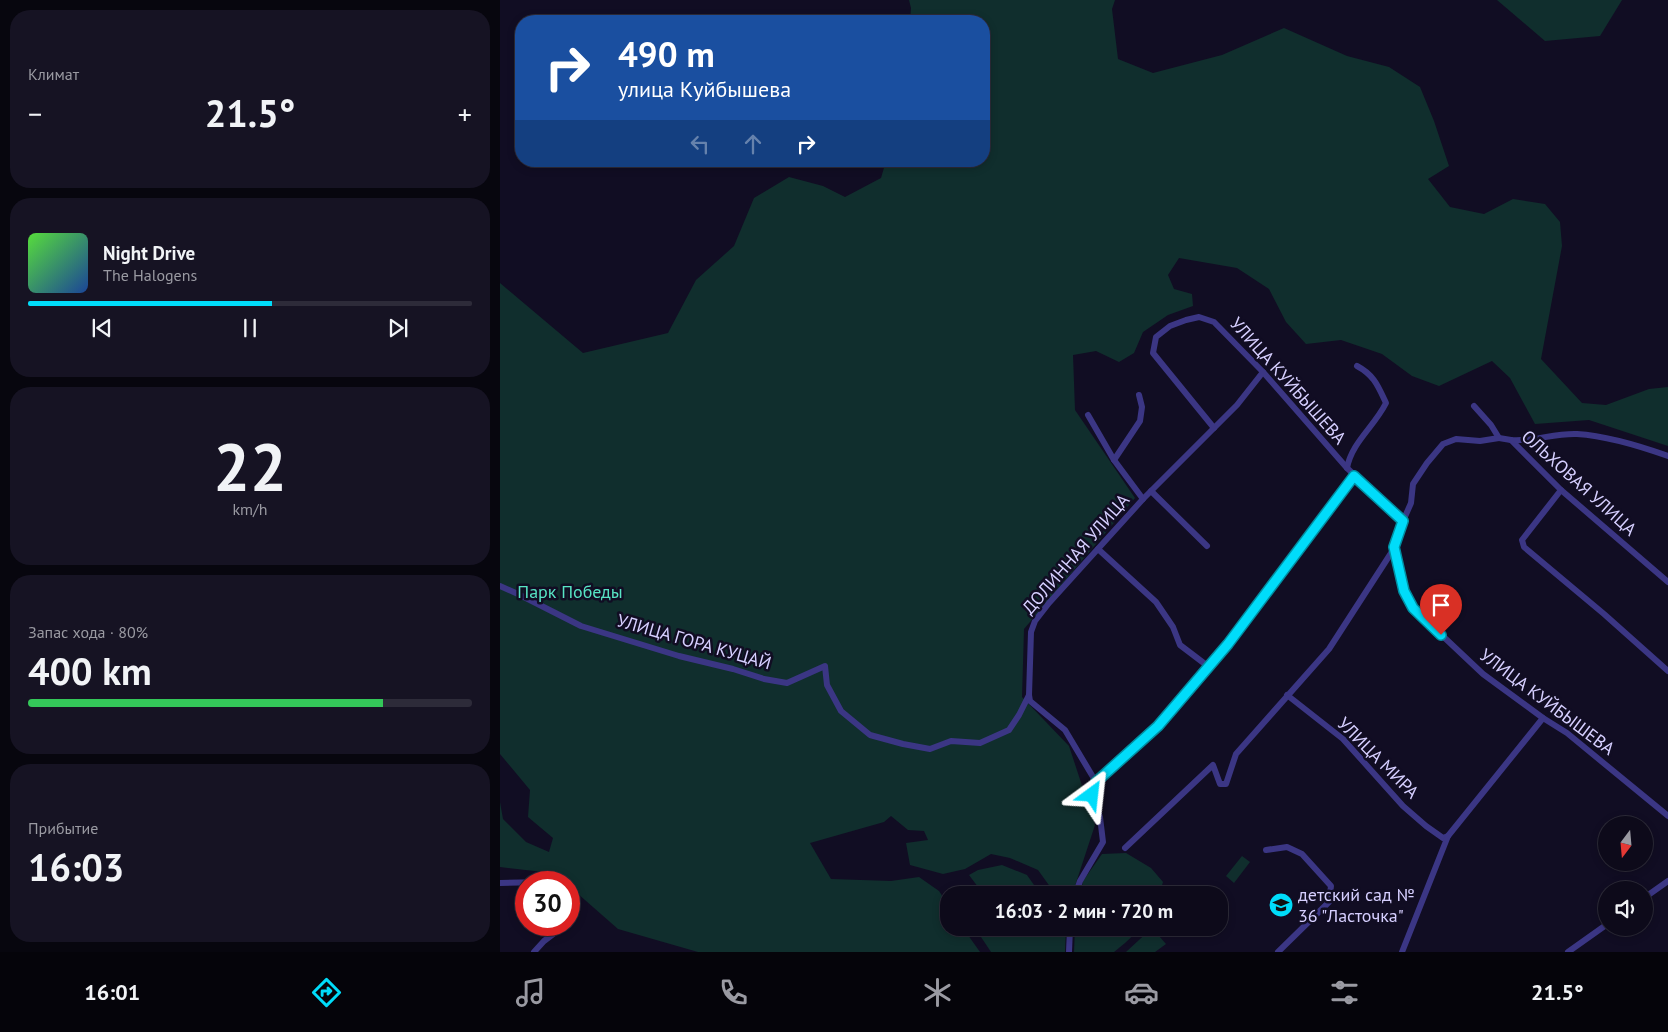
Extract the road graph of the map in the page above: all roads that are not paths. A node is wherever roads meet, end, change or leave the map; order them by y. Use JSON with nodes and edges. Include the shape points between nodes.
{"nodes":[{"id":1,"x":1357,"y":366,"type":"dead end"},
{"id":2,"x":1263,"y":372,"type":"junction"},
{"id":3,"x":1139,"y":395,"type":"dead end"},
{"id":4,"x":1474,"y":406,"type":"dead end"},
{"id":5,"x":1088,"y":415,"type":"dead end"},
{"id":6,"x":1214,"y":428,"type":"junction"},
{"id":7,"x":1500,"y":438,"type":"junction"},
{"id":8,"x":1511,"y":440,"type":"junction"},
{"id":9,"x":1668,"y":456,"type":"edge"},
{"id":10,"x":1114,"y":460,"type":"junction"},
{"id":11,"x":1346,"y":468,"type":"junction"},
{"id":12,"x":1354,"y":476,"type":"junction"},
{"id":13,"x":1562,"y":490,"type":"junction"},
{"id":14,"x":1151,"y":491,"type":"junction"},
{"id":15,"x":1143,"y":500,"type":"junction"},
{"id":16,"x":1403,"y":521,"type":"junction"},
{"id":17,"x":1207,"y":546,"type":"dead end"},
{"id":18,"x":1394,"y":547,"type":"junction"},
{"id":19,"x":1098,"y":549,"type":"junction"},
{"id":20,"x":1668,"y":582,"type":"edge"},
{"id":21,"x":500,"y":586,"type":"edge"},
{"id":22,"x":1209,"y":667,"type":"junction"},
{"id":23,"x":1668,"y":671,"type":"edge"},
{"id":24,"x":1029,"y":695,"type":"junction"},
{"id":25,"x":1287,"y":695,"type":"junction"},
{"id":26,"x":1543,"y":718,"type":"junction"},
{"id":27,"x":1096,"y":782,"type":"junction"},
{"id":28,"x":1668,"y":816,"type":"edge"},
{"id":29,"x":1448,"y":836,"type":"junction"},
{"id":30,"x":1125,"y":848,"type":"dead end"},
{"id":31,"x":1266,"y":850,"type":"dead end"},
{"id":32,"x":1668,"y":881,"type":"edge"},
{"id":33,"x":500,"y":883,"type":"edge"},
{"id":34,"x":515,"y":883,"type":"edge"},
{"id":35,"x":1078,"y":886,"type":"edge"},
{"id":36,"x":1653,"y":892,"type":"edge"},
{"id":37,"x":1598,"y":931,"type":"edge"},
{"id":38,"x":551,"y":936,"type":"edge"},
{"id":39,"x":1070,"y":936,"type":"edge"},
{"id":40,"x":534,"y":952,"type":"edge"},
{"id":41,"x":1069,"y":952,"type":"edge"},
{"id":42,"x":1278,"y":952,"type":"edge"},
{"id":43,"x":1402,"y":952,"type":"edge"},
{"id":44,"x":1568,"y":952,"type":"edge"}],
"edges":[{"from":1,"to":11,"type":"street","via":[[1368,372],[1386,403],[1355,446]]},
{"from":2,"to":6,"type":"street","name":"ДОЛИННАЯ УЛИЦА"},
{"from":2,"to":6,"type":"street","name":"УЛИЦА КУЙБЫШЕВА","via":[[1214,322],[1199,317],[1170,326],[1156,338],[1153,353]]},
{"from":2,"to":11,"type":"street","name":"УЛИЦА КУЙБЫШЕВА"},
{"from":3,"to":10,"type":"street","via":[[1142,407],[1140,422]]},
{"from":4,"to":7,"type":"street","name":"ОЛЬХОВАЯ УЛИЦА"},
{"from":5,"to":10,"type":"street"},
{"from":6,"to":14,"type":"street","name":"ДОЛИННАЯ УЛИЦА"},
{"from":7,"to":8,"type":"street","name":"ОЛЬХОВАЯ УЛИЦА"},
{"from":7,"to":16,"type":"street","via":[[1480,441],[1456,439],[1443,444],[1414,484],[1411,503]]},
{"from":8,"to":9,"type":"street","via":[[1576,434]]},
{"from":8,"to":13,"type":"street","name":"ОЛЬХОВАЯ УЛИЦА"},
{"from":10,"to":15,"type":"street"},
{"from":11,"to":12,"type":"street","name":"УЛИЦА КУЙБЫШЕВА"},
{"from":12,"to":16,"type":"street","name":"УЛИЦА КУЙБЫШЕВА"},
{"from":12,"to":22,"type":"street"},
{"from":13,"to":20,"type":"street","name":"ОЛЬХОВАЯ УЛИЦА"},
{"from":13,"to":23,"type":"street","via":[[1522,540],[1524,547]]},
{"from":14,"to":15,"type":"street","name":"ДОЛИННАЯ УЛИЦА"},
{"from":14,"to":17,"type":"street","name":"ДОЛИННАЯ УЛИЦА"},
{"from":15,"to":19,"type":"street","name":"ДОЛИННАЯ УЛИЦА"},
{"from":16,"to":18,"type":"street"},
{"from":18,"to":25,"type":"street","via":[[1329,648]]},
{"from":18,"to":26,"type":"street","name":"УЛИЦА КУЙБЫШЕВА","via":[[1404,591],[1413,608],[1483,674]]},
{"from":19,"to":22,"type":"street","via":[[1156,602],[1173,627],[1180,645]]},
{"from":19,"to":24,"type":"street","name":"ДОЛИННАЯ УЛИЦА","via":[[1035,621],[1031,632]]},
{"from":21,"to":24,"type":"street","name":"УЛИЦА ГОРА КУЦАЙ","via":[[580,626],[764,679],[787,683],[825,666],[827,685],[841,711],[870,735],[903,744],[930,749],[951,741],[980,743],[1008,730]]},
{"from":22,"to":27,"type":"street","via":[[1158,726]]},
{"from":24,"to":27,"type":"street","via":[[1030,701],[1065,730]]},
{"from":25,"to":29,"type":"street","name":"УЛИЦА МИРА","via":[[1342,738],[1403,806],[1443,838]]},
{"from":25,"to":30,"type":"street","via":[[1236,754],[1226,784],[1220,784],[1213,765]]},
{"from":26,"to":28,"type":"street","name":"УЛИЦА КУЙБЫШЕВА","via":[[1567,733]]},
{"from":26,"to":29,"type":"street"},
{"from":27,"to":35,"type":"street","via":[[1092,795],[1100,817],[1103,842]]},
{"from":29,"to":43,"type":"street"},
{"from":31,"to":42,"type":"street","via":[[1287,847],[1302,854],[1331,886],[1329,902]]},
{"from":32,"to":36,"type":"street"},
{"from":33,"to":34,"type":"street"},
{"from":37,"to":44,"type":"street"},
{"from":38,"to":40,"type":"street"},
{"from":39,"to":41,"type":"street"}]}
